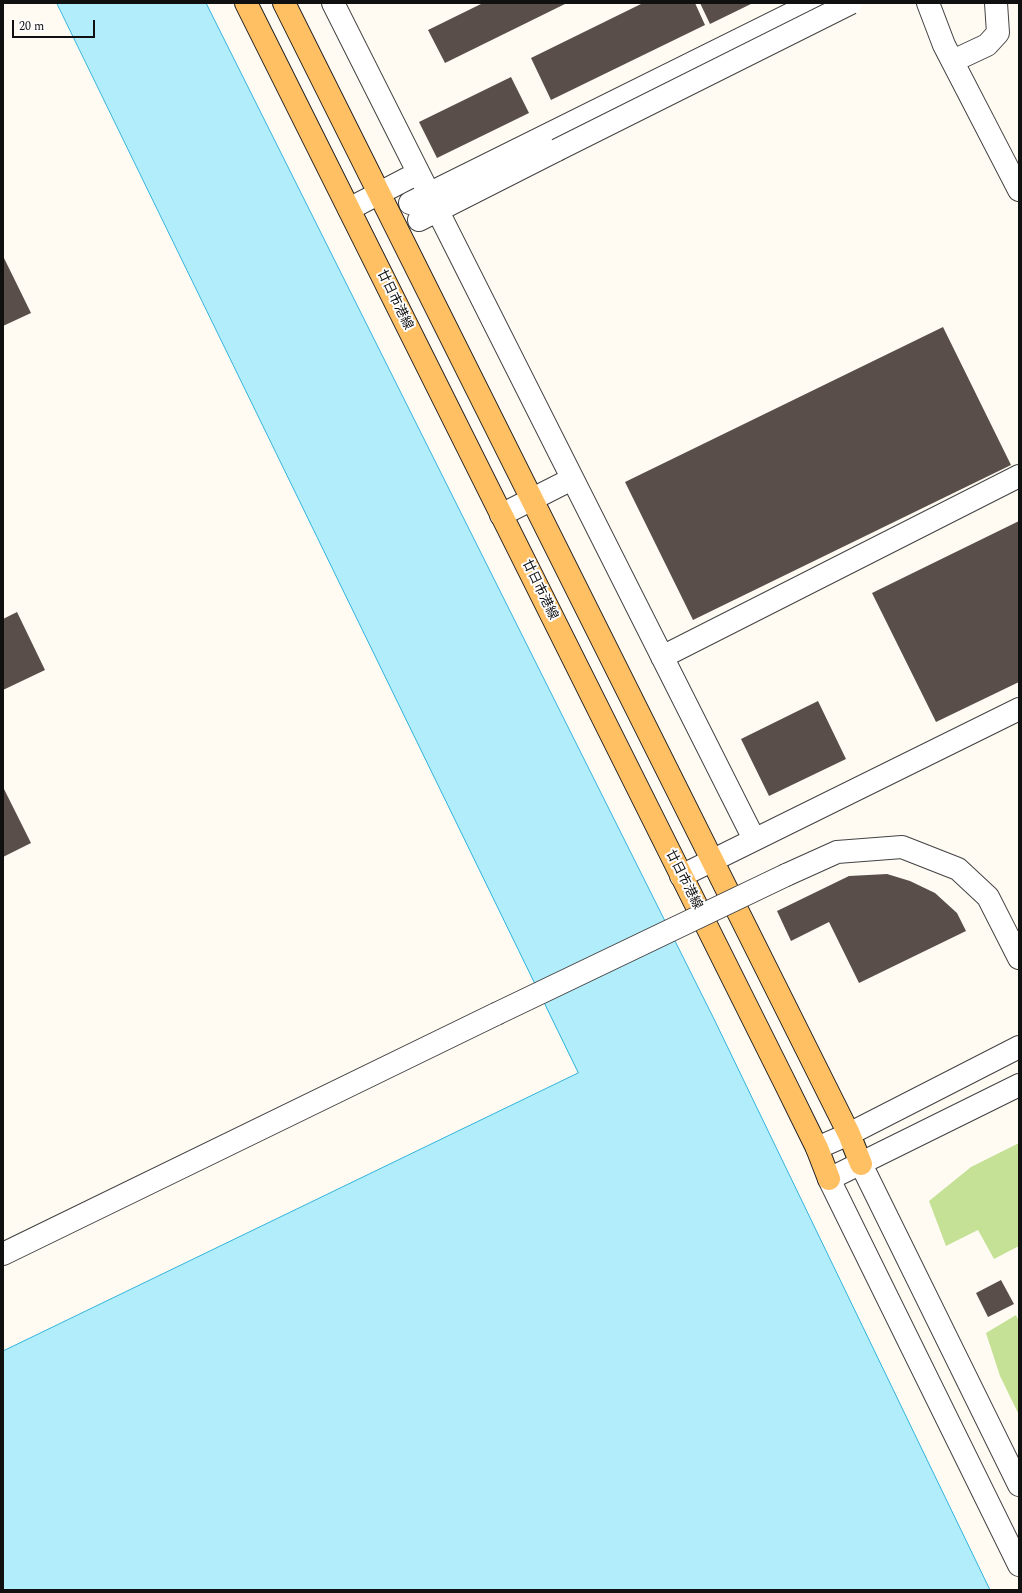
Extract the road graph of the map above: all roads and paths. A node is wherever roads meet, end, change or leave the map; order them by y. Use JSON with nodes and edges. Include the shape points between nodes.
{"nodes":[{"id":1,"x":246,"y":3,"type":"edge"},
{"id":2,"x":284,"y":3,"type":"edge"},
{"id":3,"x":333,"y":3,"type":"edge"},
{"id":4,"x":813,"y":3,"type":"edge"},
{"id":5,"x":851,"y":3,"type":"edge"},
{"id":6,"x":928,"y":3,"type":"edge"},
{"id":7,"x":996,"y":3,"type":"edge"},
{"id":8,"x":953,"y":61,"type":"junction"},
{"id":9,"x":554,"y":142,"type":"junction"},
{"id":10,"x":418,"y":173,"type":"junction"},
{"id":11,"x":1019,"y":190,"type":"edge"},
{"id":12,"x":379,"y":194,"type":"junction"},
{"id":13,"x":424,"y":207,"type":"junction"},
{"id":14,"x":349,"y":209,"type":"junction"},
{"id":15,"x":1019,"y":476,"type":"edge"},
{"id":16,"x":572,"y":479,"type":"junction"},
{"id":17,"x":532,"y":500,"type":"junction"},
{"id":18,"x":501,"y":515,"type":"junction"},
{"id":19,"x":662,"y":657,"type":"junction"},
{"id":20,"x":1019,"y":709,"type":"edge"},
{"id":21,"x":754,"y":839,"type":"junction"},
{"id":22,"x":712,"y":860,"type":"junction"},
{"id":23,"x":681,"y":876,"type":"junction"},
{"id":24,"x":1019,"y":958,"type":"edge"},
{"id":25,"x":1019,"y":1047,"type":"edge"},
{"id":26,"x":1019,"y":1085,"type":"edge"},
{"id":27,"x":849,"y":1134,"type":"junction"},
{"id":28,"x":817,"y":1148,"type":"junction"},
{"id":29,"x":861,"y":1164,"type":"junction"},
{"id":30,"x":829,"y":1179,"type":"junction"},
{"id":31,"x":3,"y":1254,"type":"edge"},
{"id":32,"x":1019,"y":1485,"type":"edge"},
{"id":33,"x":1019,"y":1565,"type":"edge"}],
"edges":[{"from":1,"to":14,"type":"main road","name":"廿日市港線"},
{"from":2,"to":12,"type":"main road"},
{"from":3,"to":10,"type":"street"},
{"from":4,"to":9,"type":"street"},
{"from":5,"to":9,"type":"street","bridge":true},
{"from":6,"to":8,"type":"street"},
{"from":7,"to":8,"type":"street","via":[[998,34],[987,45]]},
{"from":8,"to":11,"type":"street"},
{"from":9,"to":13,"type":"street"},
{"from":10,"to":12,"type":"street"},
{"from":10,"to":13,"type":"street"},
{"from":12,"to":14,"type":"street"},
{"from":12,"to":17,"type":"main road"},
{"from":13,"to":16,"type":"street"},
{"from":14,"to":18,"type":"main road","name":"廿日市港線"},
{"from":15,"to":19,"type":"street"},
{"from":16,"to":17,"type":"street"},
{"from":16,"to":19,"type":"street"},
{"from":17,"to":18,"type":"street"},
{"from":17,"to":22,"type":"main road"},
{"from":18,"to":23,"type":"main road","name":"廿日市港線"},
{"from":19,"to":21,"type":"street"},
{"from":20,"to":21,"type":"street"},
{"from":21,"to":22,"type":"street"},
{"from":22,"to":23,"type":"street"},
{"from":22,"to":27,"type":"main road"},
{"from":23,"to":28,"type":"main road","name":"廿日市港線"},
{"from":24,"to":31,"type":"street","bridge":true,"via":[[988,897],[958,869],[902,847],[837,852],[496,1014]]},
{"from":25,"to":27,"type":"street"},
{"from":26,"to":29,"type":"street"},
{"from":27,"to":28,"type":"street"},
{"from":27,"to":29,"type":"main road"},
{"from":28,"to":30,"type":"main road","name":"廿日市港線"},
{"from":29,"to":30,"type":"street"},
{"from":29,"to":32,"type":"street"},
{"from":30,"to":33,"type":"street"}]}
